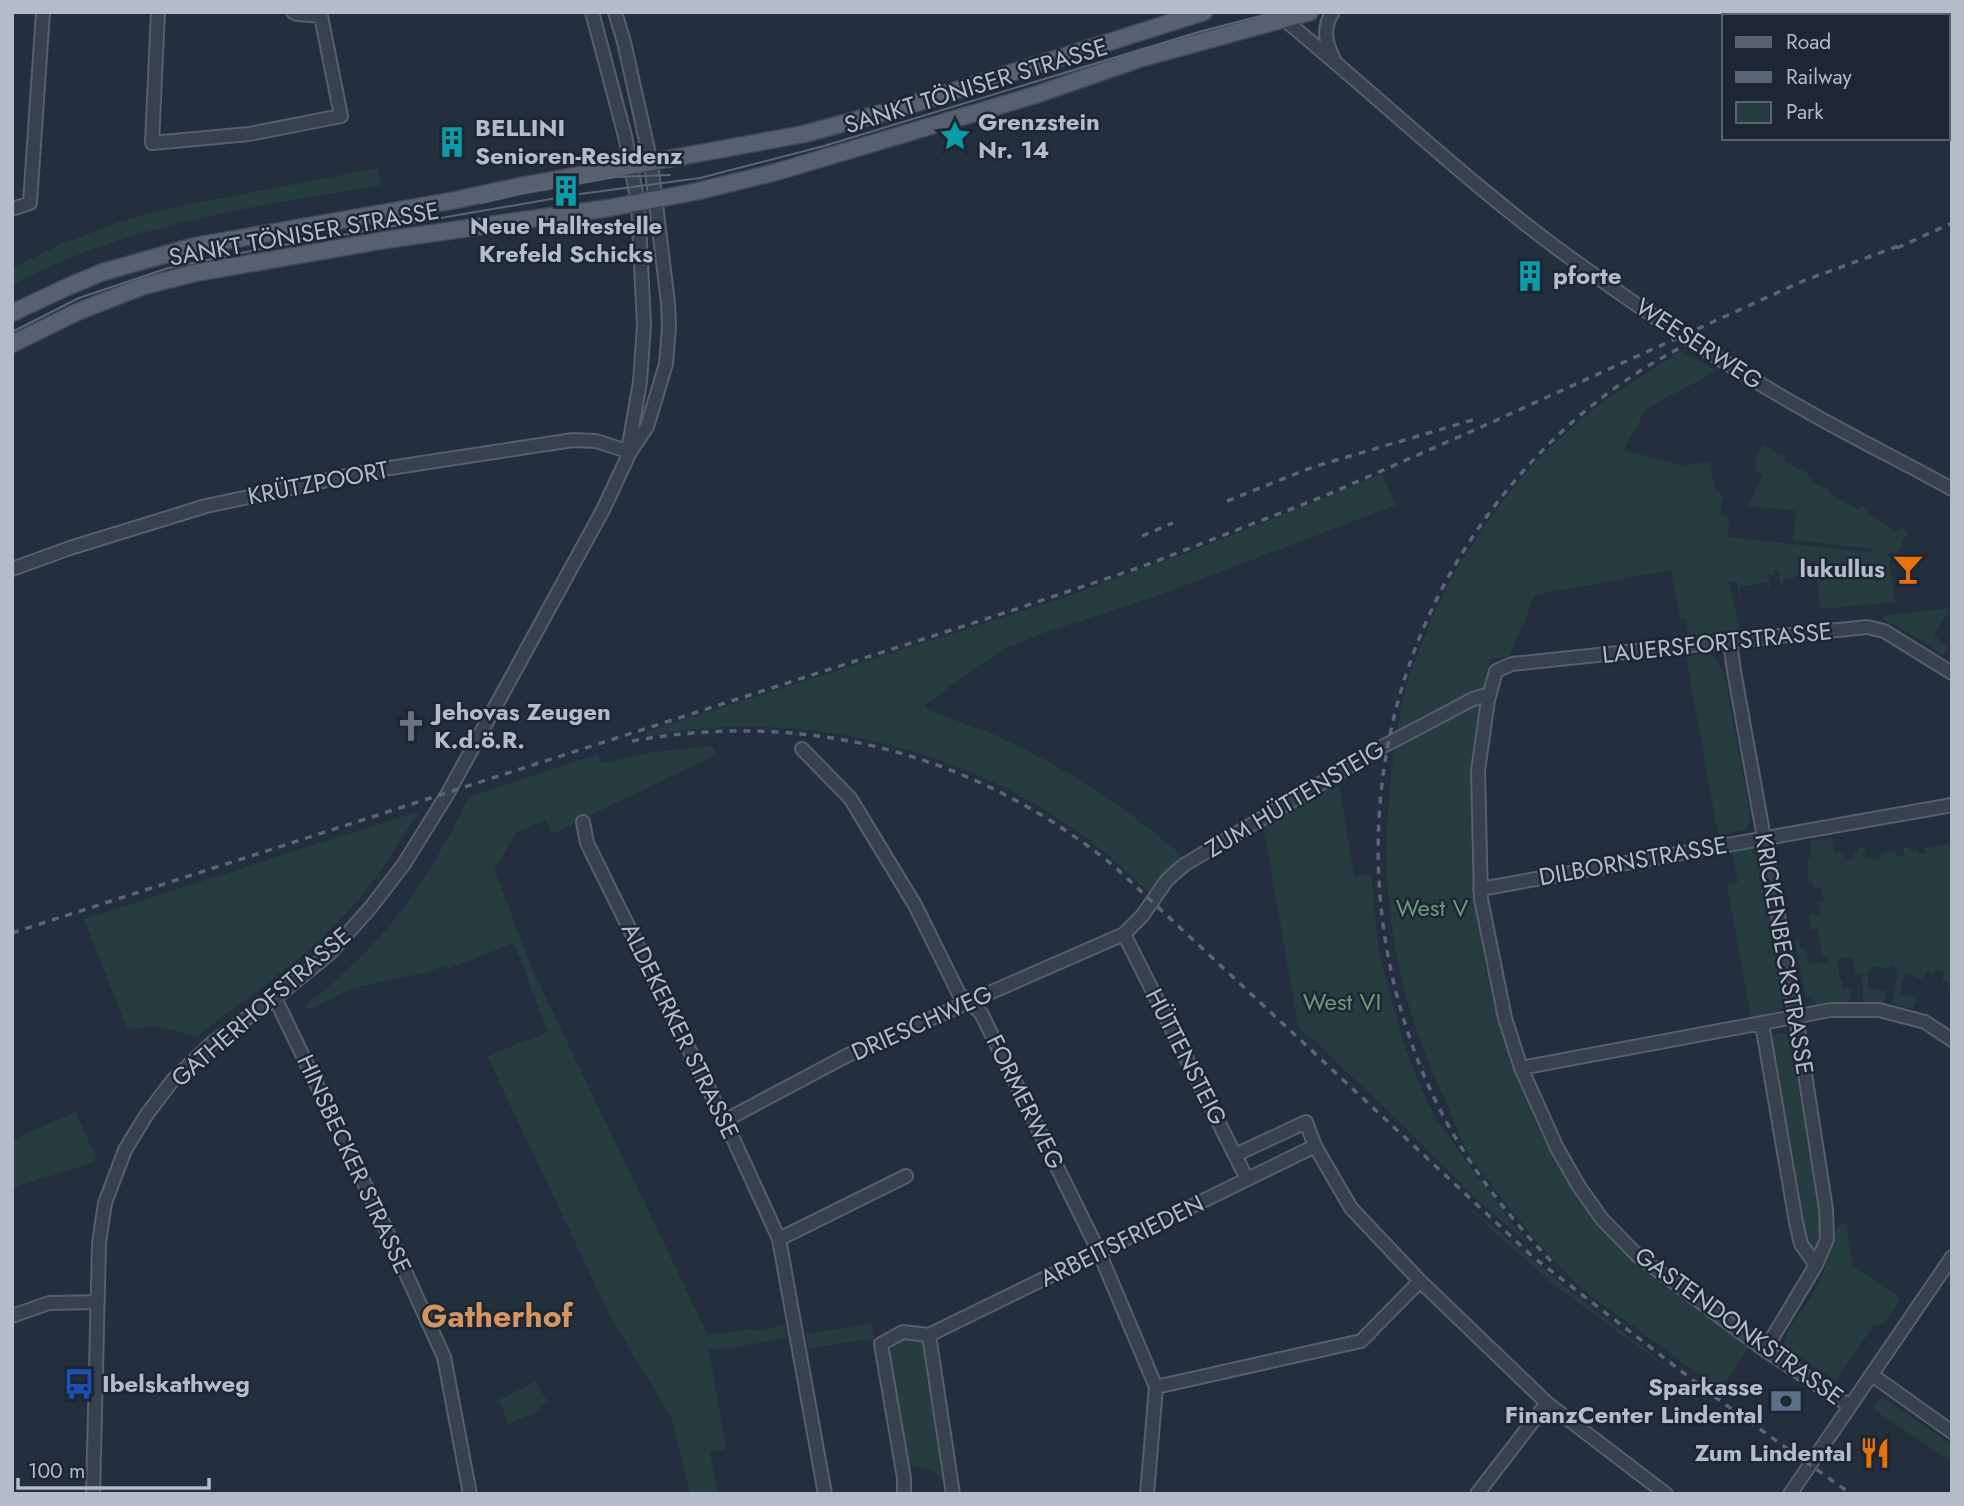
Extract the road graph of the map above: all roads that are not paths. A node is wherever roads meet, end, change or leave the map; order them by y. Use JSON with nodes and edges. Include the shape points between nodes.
{"nodes":[{"id":1,"x":43,"y":12,"type":"edge"},
{"id":2,"x":158,"y":12,"type":"edge"},
{"id":3,"x":293,"y":12,"type":"edge"},
{"id":4,"x":592,"y":12,"type":"edge"},
{"id":5,"x":615,"y":12,"type":"edge"},
{"id":6,"x":1204,"y":12,"type":"edge"},
{"id":7,"x":1310,"y":12,"type":"edge"},
{"id":8,"x":1332,"y":12,"type":"edge"},
{"id":9,"x":1279,"y":16,"type":"edge"},
{"id":10,"x":1336,"y":63,"type":"junction"},
{"id":11,"x":651,"y":163,"type":"junction"},
{"id":12,"x":632,"y":166,"type":"junction"},
{"id":13,"x":656,"y":200,"type":"junction"},
{"id":14,"x":638,"y":203,"type":"junction"},
{"id":15,"x":12,"y":209,"type":"edge"},
{"id":16,"x":12,"y":313,"type":"edge"},
{"id":17,"x":12,"y":344,"type":"edge"},
{"id":18,"x":630,"y":452,"type":"junction"},
{"id":19,"x":1952,"y":489,"type":"edge"},
{"id":20,"x":12,"y":569,"type":"edge"},
{"id":21,"x":1730,"y":642,"type":"junction"},
{"id":22,"x":1952,"y":673,"type":"edge"},
{"id":23,"x":1490,"y":694,"type":"junction"},
{"id":24,"x":802,"y":749,"type":"dead end"},
{"id":25,"x":1952,"y":805,"type":"edge"},
{"id":26,"x":583,"y":822,"type":"dead end"},
{"id":27,"x":1764,"y":838,"type":"junction"},
{"id":28,"x":1480,"y":889,"type":"junction"},
{"id":29,"x":1124,"y":934,"type":"junction"},
{"id":30,"x":275,"y":998,"type":"junction"},
{"id":31,"x":968,"y":1003,"type":"junction"},
{"id":32,"x":1796,"y":1017,"type":"junction"},
{"id":33,"x":1762,"y":1024,"type":"junction"},
{"id":34,"x":1952,"y":1040,"type":"edge"},
{"id":35,"x":1521,"y":1068,"type":"junction"},
{"id":36,"x":724,"y":1121,"type":"junction"},
{"id":37,"x":1315,"y":1146,"type":"junction"},
{"id":38,"x":1235,"y":1155,"type":"junction"},
{"id":39,"x":906,"y":1176,"type":"dead end"},
{"id":40,"x":1247,"y":1179,"type":"junction"},
{"id":41,"x":779,"y":1239,"type":"junction"},
{"id":42,"x":1099,"y":1252,"type":"junction"},
{"id":43,"x":1952,"y":1257,"type":"edge"},
{"id":44,"x":1816,"y":1265,"type":"junction"},
{"id":45,"x":1420,"y":1281,"type":"junction"},
{"id":46,"x":98,"y":1302,"type":"junction"},
{"id":47,"x":12,"y":1317,"type":"edge"},
{"id":48,"x":929,"y":1335,"type":"junction"},
{"id":49,"x":1765,"y":1350,"type":"junction"},
{"id":50,"x":1872,"y":1375,"type":"junction"},
{"id":51,"x":1156,"y":1387,"type":"junction"},
{"id":52,"x":1547,"y":1403,"type":"junction"},
{"id":53,"x":1850,"y":1406,"type":"junction"},
{"id":54,"x":1952,"y":1432,"type":"edge"},
{"id":55,"x":93,"y":1494,"type":"edge"},
{"id":56,"x":470,"y":1494,"type":"edge"},
{"id":57,"x":825,"y":1494,"type":"edge"},
{"id":58,"x":904,"y":1494,"type":"edge"},
{"id":59,"x":954,"y":1494,"type":"edge"},
{"id":60,"x":1147,"y":1494,"type":"edge"},
{"id":61,"x":1477,"y":1494,"type":"edge"},
{"id":62,"x":1666,"y":1494,"type":"edge"},
{"id":63,"x":1790,"y":1494,"type":"edge"}],
"edges":[{"from":1,"to":15,"type":"street","via":[[30,203]]},
{"from":2,"to":3,"type":"street","via":[[152,143],[249,134],[341,116],[320,16]]},
{"from":4,"to":12,"type":"street","name":"GATHERHOFSTRASSE"},
{"from":5,"to":11,"type":"street"},
{"from":6,"to":11,"type":"main road","name":"SANKT TÖNISER STRASSE","via":[[900,108],[804,134]]},
{"from":7,"to":9,"type":"main road","name":"SANKT TÖNISER STRASSE"},
{"from":8,"to":10,"type":"street","via":[[1326,42]]},
{"from":9,"to":10,"type":"street","name":"WEESERWEG"},
{"from":9,"to":13,"type":"main road","name":"SANKT TÖNISER STRASSE","via":[[776,172]]},
{"from":10,"to":19,"type":"street","name":"WEESERWEG","via":[[1492,197],[1628,299],[1792,402]]},
{"from":11,"to":12,"type":"main road","name":"SANKT TÖNISER STRASSE"},
{"from":11,"to":13,"type":"street"},
{"from":12,"to":14,"type":"street","name":"GATHERHOFSTRASSE"},
{"from":12,"to":16,"type":"main road","name":"SANKT TÖNISER STRASSE","via":[[195,246],[103,272]]},
{"from":13,"to":14,"type":"main road","name":"SANKT TÖNISER STRASSE"},
{"from":13,"to":18,"type":"street","name":"GATHERHOFSTRASSE","via":[[668,303],[666,364],[647,427]]},
{"from":14,"to":17,"type":"main road","name":"SANKT TÖNISER STRASSE","via":[[195,273],[110,299]]},
{"from":14,"to":18,"type":"street","name":"GATHERHOFSTRASSE","via":[[644,325]]},
{"from":18,"to":20,"type":"street","name":"KRÜTZPOORT","via":[[596,441],[573,440],[370,471],[206,506]]},
{"from":18,"to":30,"type":"street","name":"GATHERHOFSTRASSE","via":[[448,793],[404,864],[330,953]]},
{"from":21,"to":22,"type":"street","name":"LAUERSFORTSTRASSE","via":[[1872,627]]},
{"from":21,"to":23,"type":"street","name":"LAUERSFORTSTRASSE","via":[[1512,664],[1496,671]]},
{"from":21,"to":27,"type":"street","name":"KRICKENBECKSTRASSE"},
{"from":23,"to":28,"type":"street","name":"GASTENDONKSTRASSE","via":[[1478,771]]},
{"from":23,"to":29,"type":"street","name":"ZUM HÜTTENSTEIG","via":[[1378,749],[1184,865]]},
{"from":24,"to":31,"type":"street","name":"FORMERWEG","via":[[850,798]]},
{"from":25,"to":27,"type":"street","name":"DILBORNSTRASSE"},
{"from":26,"to":36,"type":"street","name":"ALDEKERKER STRASSE","via":[[587,843]]},
{"from":27,"to":28,"type":"street","name":"DILBORNSTRASSE"},
{"from":27,"to":32,"type":"street","name":"KRICKENBECKSTRASSE"},
{"from":28,"to":35,"type":"street","name":"GASTENDONKSTRASSE","via":[[1504,1018]]},
{"from":29,"to":31,"type":"street","name":"DRIESCHWEG"},
{"from":29,"to":38,"type":"street","name":"HÜTTENSTEIG"},
{"from":30,"to":46,"type":"street","name":"GATHERHOFSTRASSE","via":[[212,1043],[173,1080],[125,1150],[105,1203]]},
{"from":30,"to":56,"type":"street","name":"HINSBECKER STRASSE","via":[[444,1357]]},
{"from":31,"to":36,"type":"street","name":"DRIESCHWEG","via":[[850,1054]]},
{"from":31,"to":42,"type":"street","name":"FORMERWEG","via":[[982,1013]]},
{"from":32,"to":33,"type":"street"},
{"from":32,"to":34,"type":"street","via":[[1831,1010],[1879,1010],[1925,1022]]},
{"from":32,"to":44,"type":"street","name":"KRICKENBECKSTRASSE","via":[[1826,1209],[1827,1239]]},
{"from":33,"to":35,"type":"street"},
{"from":33,"to":44,"type":"street","name":"KRICKENBECKSTRASSE","via":[[1796,1222],[1801,1244]]},
{"from":35,"to":49,"type":"street","name":"GASTENDONKSTRASSE","via":[[1558,1148],[1602,1219],[1637,1255]]},
{"from":36,"to":41,"type":"street","name":"ALDEKERKER STRASSE"},
{"from":37,"to":38,"type":"street","via":[[1306,1122]]},
{"from":37,"to":40,"type":"street","name":"ARBEITSFRIEDEN"},
{"from":37,"to":45,"type":"street","via":[[1351,1208]]},
{"from":38,"to":40,"type":"street","name":"HÜTTENSTEIG"},
{"from":39,"to":41,"type":"street"},
{"from":40,"to":42,"type":"street","name":"ARBEITSFRIEDEN"},
{"from":41,"to":57,"type":"street","name":"ALDEKERKER STRASSE"},
{"from":42,"to":48,"type":"street","name":"ARBEITSFRIEDEN"},
{"from":42,"to":51,"type":"street","name":"FORMERWEG"},
{"from":43,"to":50,"type":"street"},
{"from":44,"to":49,"type":"street","name":"KRICKENBECKSTRASSE"},
{"from":45,"to":51,"type":"street","via":[[1362,1341]]},
{"from":45,"to":52,"type":"street"},
{"from":46,"to":47,"type":"street","via":[[49,1303]]},
{"from":46,"to":55,"type":"street","name":"GATHERHOFSTRASSE"},
{"from":48,"to":58,"type":"street","via":[[903,1332],[881,1344]]},
{"from":48,"to":59,"type":"street"},
{"from":49,"to":53,"type":"street","name":"GASTENDONKSTRASSE"},
{"from":50,"to":53,"type":"street"},
{"from":50,"to":54,"type":"street"},
{"from":51,"to":60,"type":"street","name":"FORMERWEG"},
{"from":52,"to":61,"type":"street"},
{"from":52,"to":62,"type":"street"},
{"from":53,"to":63,"type":"street"}]}
